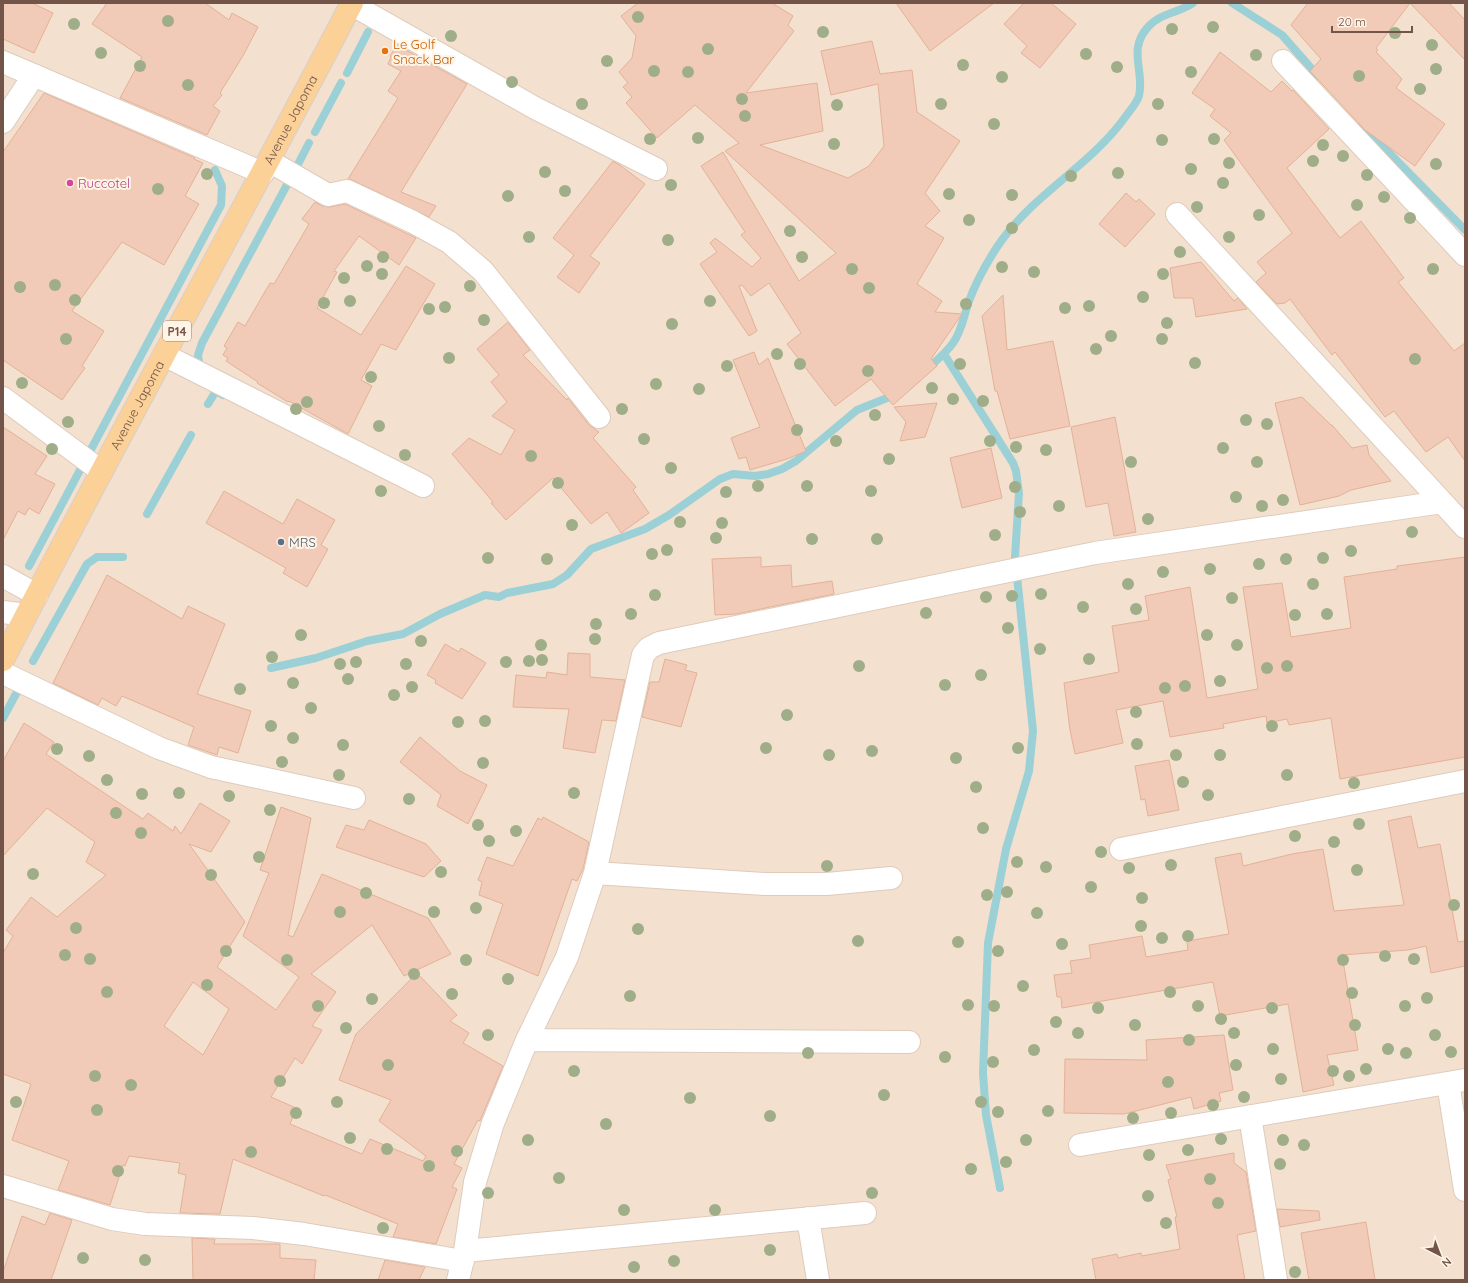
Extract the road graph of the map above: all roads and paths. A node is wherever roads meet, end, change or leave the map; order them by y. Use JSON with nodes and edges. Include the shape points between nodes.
{"nodes":[{"id":1,"x":351,"y":4,"type":"edge"},
{"id":2,"x":1283,"y":61,"type":"dead end"},
{"id":3,"x":3,"y":62,"type":"edge"},
{"id":4,"x":34,"y":75,"type":"junction"},
{"id":5,"x":3,"y":122,"type":"edge"},
{"id":6,"x":266,"y":167,"type":"junction"},
{"id":7,"x":656,"y":169,"type":"dead end"},
{"id":8,"x":1177,"y":214,"type":"dead end"},
{"id":9,"x":1465,"y":255,"type":"edge"},
{"id":10,"x":164,"y":355,"type":"junction"},
{"id":11,"x":3,"y":398,"type":"edge"},
{"id":12,"x":600,"y":417,"type":"dead end"},
{"id":13,"x":101,"y":471,"type":"junction"},
{"id":14,"x":423,"y":486,"type":"dead end"},
{"id":15,"x":1442,"y":502,"type":"junction"},
{"id":16,"x":1465,"y":527,"type":"edge"},
{"id":17,"x":3,"y":576,"type":"edge"},
{"id":18,"x":37,"y":595,"type":"junction"},
{"id":19,"x":3,"y":612,"type":"edge"},
{"id":20,"x":26,"y":615,"type":"junction"},
{"id":21,"x":3,"y":660,"type":"edge"},
{"id":22,"x":3,"y":672,"type":"edge"},
{"id":23,"x":1465,"y":781,"type":"edge"},
{"id":24,"x":354,"y":798,"type":"dead end"},
{"id":25,"x":1121,"y":849,"type":"dead end"},
{"id":26,"x":595,"y":873,"type":"junction"},
{"id":27,"x":891,"y":878,"type":"dead end"},
{"id":28,"x":527,"y":1040,"type":"junction"},
{"id":29,"x":908,"y":1042,"type":"dead end"},
{"id":30,"x":1456,"y":1081,"type":"edge"},
{"id":31,"x":1250,"y":1116,"type":"junction"},
{"id":32,"x":1080,"y":1145,"type":"dead end"},
{"id":33,"x":3,"y":1186,"type":"edge"},
{"id":34,"x":1465,"y":1190,"type":"edge"},
{"id":35,"x":866,"y":1213,"type":"dead end"},
{"id":36,"x":808,"y":1218,"type":"junction"},
{"id":37,"x":462,"y":1264,"type":"edge"},
{"id":38,"x":818,"y":1280,"type":"edge"},
{"id":39,"x":1276,"y":1280,"type":"edge"}],
"edges":[{"from":1,"to":6,"type":"main road","name":"Avenue Japoma","number":"P14"},
{"from":1,"to":7,"type":"street","via":[[535,108]]},
{"from":2,"to":9,"type":"street"},
{"from":3,"to":4,"type":"street"},
{"from":4,"to":5,"type":"street"},
{"from":4,"to":6,"type":"street"},
{"from":6,"to":10,"type":"main road","name":"Avenue Japoma","number":"P14"},
{"from":6,"to":12,"type":"street","via":[[328,195],[347,191],[450,242],[482,271]]},
{"from":8,"to":15,"type":"street"},
{"from":10,"to":13,"type":"main road","name":"Avenue Japoma","number":"P14"},
{"from":10,"to":14,"type":"street"},
{"from":11,"to":13,"type":"street"},
{"from":13,"to":18,"type":"main road","name":"Avenue Japoma","number":"P14"},
{"from":15,"to":16,"type":"street"},
{"from":15,"to":26,"type":"street","via":[[1095,554],[659,643],[643,655]]},
{"from":17,"to":18,"type":"street"},
{"from":18,"to":20,"type":"main road","name":"Avenue Japoma","number":"P14"},
{"from":19,"to":20,"type":"street"},
{"from":20,"to":21,"type":"main road","name":"Avenue Japoma","number":"P14"},
{"from":22,"to":24,"type":"street","via":[[159,748],[211,767]]},
{"from":23,"to":25,"type":"street"},
{"from":26,"to":27,"type":"street","via":[[765,884],[827,884]]},
{"from":26,"to":28,"type":"street","via":[[567,957]]},
{"from":28,"to":29,"type":"street"},
{"from":28,"to":37,"type":"street","via":[[493,1123],[475,1182]]},
{"from":30,"to":31,"type":"street"},
{"from":30,"to":34,"type":"street"},
{"from":31,"to":32,"type":"street"},
{"from":31,"to":39,"type":"street"},
{"from":33,"to":37,"type":"street","via":[[112,1219],[145,1224],[253,1228],[304,1234]]},
{"from":35,"to":36,"type":"street"},
{"from":36,"to":37,"type":"street"},
{"from":36,"to":38,"type":"street"}]}
